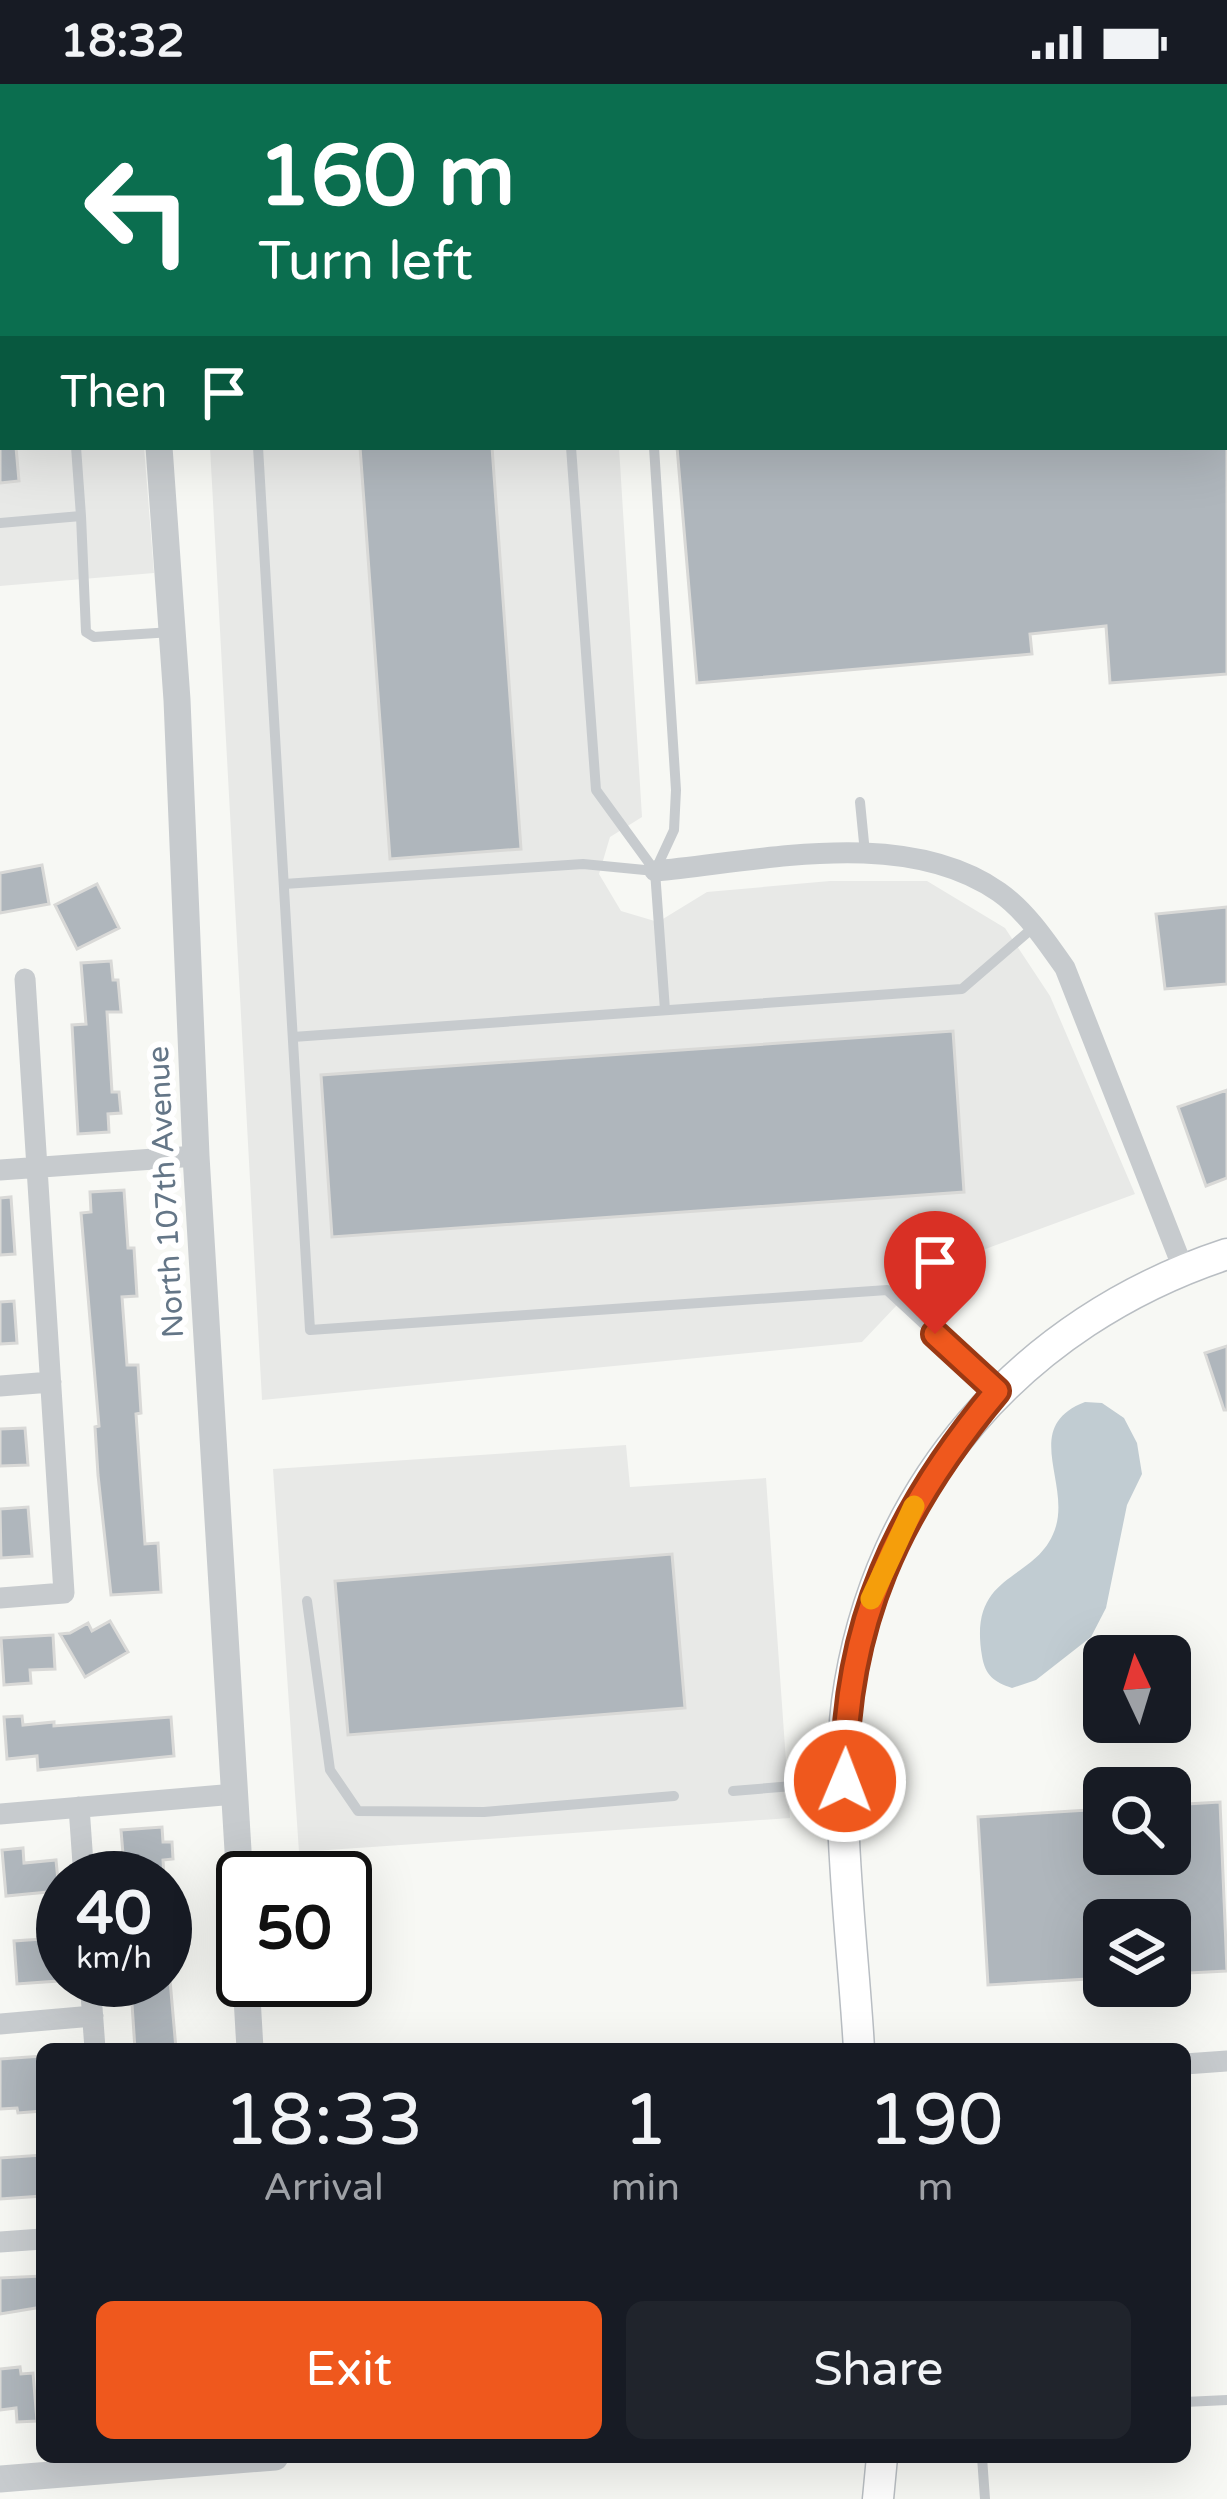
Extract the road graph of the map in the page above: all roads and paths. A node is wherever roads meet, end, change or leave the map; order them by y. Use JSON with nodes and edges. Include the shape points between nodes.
{"nodes":[{"id":1,"x":76,"y":450,"type":"edge"},
{"id":2,"x":159,"y":450,"type":"edge"},
{"id":3,"x":258,"y":450,"type":"edge"},
{"id":4,"x":572,"y":450,"type":"edge"},
{"id":5,"x":654,"y":450,"type":"edge"},
{"id":6,"x":81,"y":516,"type":"junction"},
{"id":7,"x":0,"y":523,"type":"edge"},
{"id":8,"x":172,"y":632,"type":"junction"},
{"id":9,"x":860,"y":802,"type":"dead end"},
{"id":10,"x":865,"y":853,"type":"junction"},
{"id":11,"x":655,"y":871,"type":"junction"},
{"id":12,"x":284,"y":884,"type":"junction"},
{"id":13,"x":1035,"y":926,"type":"junction"},
{"id":14,"x":25,"y":979,"type":"dead end"},
{"id":15,"x":665,"y":1010,"type":"junction"},
{"id":16,"x":293,"y":1037,"type":"junction"},
{"id":17,"x":196,"y":1156,"type":"junction"},
{"id":18,"x":38,"y":1167,"type":"junction"},
{"id":19,"x":0,"y":1170,"type":"edge"},
{"id":20,"x":1227,"y":1254,"type":"edge"},
{"id":21,"x":1184,"y":1268,"type":"junction"},
{"id":22,"x":51,"y":1382,"type":"junction"},
{"id":23,"x":0,"y":1386,"type":"edge"},
{"id":24,"x":997,"y":1391,"type":"junction"},
{"id":25,"x":0,"y":1598,"type":"edge"},
{"id":26,"x":307,"y":1600,"type":"dead end"},
{"id":27,"x":845,"y":1781,"type":"junction"},
{"id":28,"x":733,"y":1791,"type":"dead end"},
{"id":29,"x":235,"y":1794,"type":"junction"},
{"id":30,"x":674,"y":1796,"type":"dead end"},
{"id":31,"x":79,"y":1807,"type":"junction"},
{"id":32,"x":0,"y":1814,"type":"edge"},
{"id":33,"x":81,"y":1851,"type":"edge"},
{"id":34,"x":238,"y":1851,"type":"edge"},
{"id":35,"x":92,"y":2007,"type":"edge"},
{"id":36,"x":248,"y":2007,"type":"edge"},
{"id":37,"x":93,"y":2016,"type":"junction"},
{"id":38,"x":0,"y":2024,"type":"edge"},
{"id":39,"x":95,"y":2043,"type":"edge"},
{"id":40,"x":250,"y":2043,"type":"edge"},
{"id":41,"x":859,"y":2043,"type":"edge"},
{"id":42,"x":1227,"y":2061,"type":"edge"},
{"id":43,"x":1191,"y":2064,"type":"edge"},
{"id":44,"x":36,"y":2239,"type":"edge"},
{"id":45,"x":0,"y":2242,"type":"edge"},
{"id":46,"x":1227,"y":2400,"type":"edge"},
{"id":47,"x":1191,"y":2402,"type":"edge"},
{"id":48,"x":210,"y":2463,"type":"edge"},
{"id":49,"x":881,"y":2463,"type":"edge"},
{"id":50,"x":982,"y":2463,"type":"edge"},
{"id":51,"x":0,"y":2479,"type":"edge"},
{"id":52,"x":878,"y":2499,"type":"edge"},
{"id":53,"x":985,"y":2499,"type":"edge"}],
"edges":[{"from":1,"to":6,"type":"lane"},
{"from":2,"to":8,"type":"street","name":"North 107th Avenue"},
{"from":3,"to":12,"type":"lane"},
{"from":4,"to":11,"type":"lane","via":[[596,790]]},
{"from":5,"to":11,"type":"lane","via":[[676,790],[674,830]]},
{"from":6,"to":7,"type":"lane"},
{"from":6,"to":8,"type":"lane","via":[[86,632]]},
{"from":8,"to":17,"type":"street","name":"North 107th Avenue"},
{"from":9,"to":10,"type":"lane"},
{"from":10,"to":11,"type":"street"},
{"from":10,"to":13,"type":"street","via":[[945,866],[998,892]]},
{"from":11,"to":12,"type":"lane","via":[[583,864]]},
{"from":11,"to":15,"type":"lane"},
{"from":12,"to":16,"type":"lane"},
{"from":13,"to":15,"type":"lane","via":[[962,989]]},
{"from":13,"to":21,"type":"street","via":[[1085,1013]]},
{"from":14,"to":18,"type":"street"},
{"from":15,"to":16,"type":"lane"},
{"from":16,"to":24,"type":"lane","via":[[310,1330],[887,1290]]},
{"from":17,"to":18,"type":"street"},
{"from":17,"to":29,"type":"street","name":"North 107th Avenue"},
{"from":18,"to":19,"type":"street"},
{"from":18,"to":22,"type":"street"},
{"from":20,"to":21,"type":"main road"},
{"from":21,"to":24,"type":"main road","via":[[1088,1317]]},
{"from":22,"to":23,"type":"street"},
{"from":22,"to":25,"type":"street","via":[[64,1593]]},
{"from":24,"to":27,"type":"main road","via":[[912,1509],[868,1606],[847,1706]]},
{"from":26,"to":30,"type":"lane","via":[[330,1770],[358,1811],[484,1812]]},
{"from":27,"to":28,"type":"lane"},
{"from":27,"to":41,"type":"main road"},
{"from":29,"to":31,"type":"street"},
{"from":29,"to":34,"type":"street","name":"North 107th Avenue"},
{"from":31,"to":32,"type":"street"},
{"from":31,"to":33,"type":"street"},
{"from":35,"to":37,"type":"street"},
{"from":36,"to":40,"type":"street"},
{"from":37,"to":38,"type":"street"},
{"from":37,"to":39,"type":"street"},
{"from":42,"to":43,"type":"street"},
{"from":44,"to":45,"type":"street"},
{"from":46,"to":47,"type":"lane"},
{"from":48,"to":51,"type":"street"},
{"from":49,"to":52,"type":"main road"},
{"from":50,"to":53,"type":"lane"}]}
